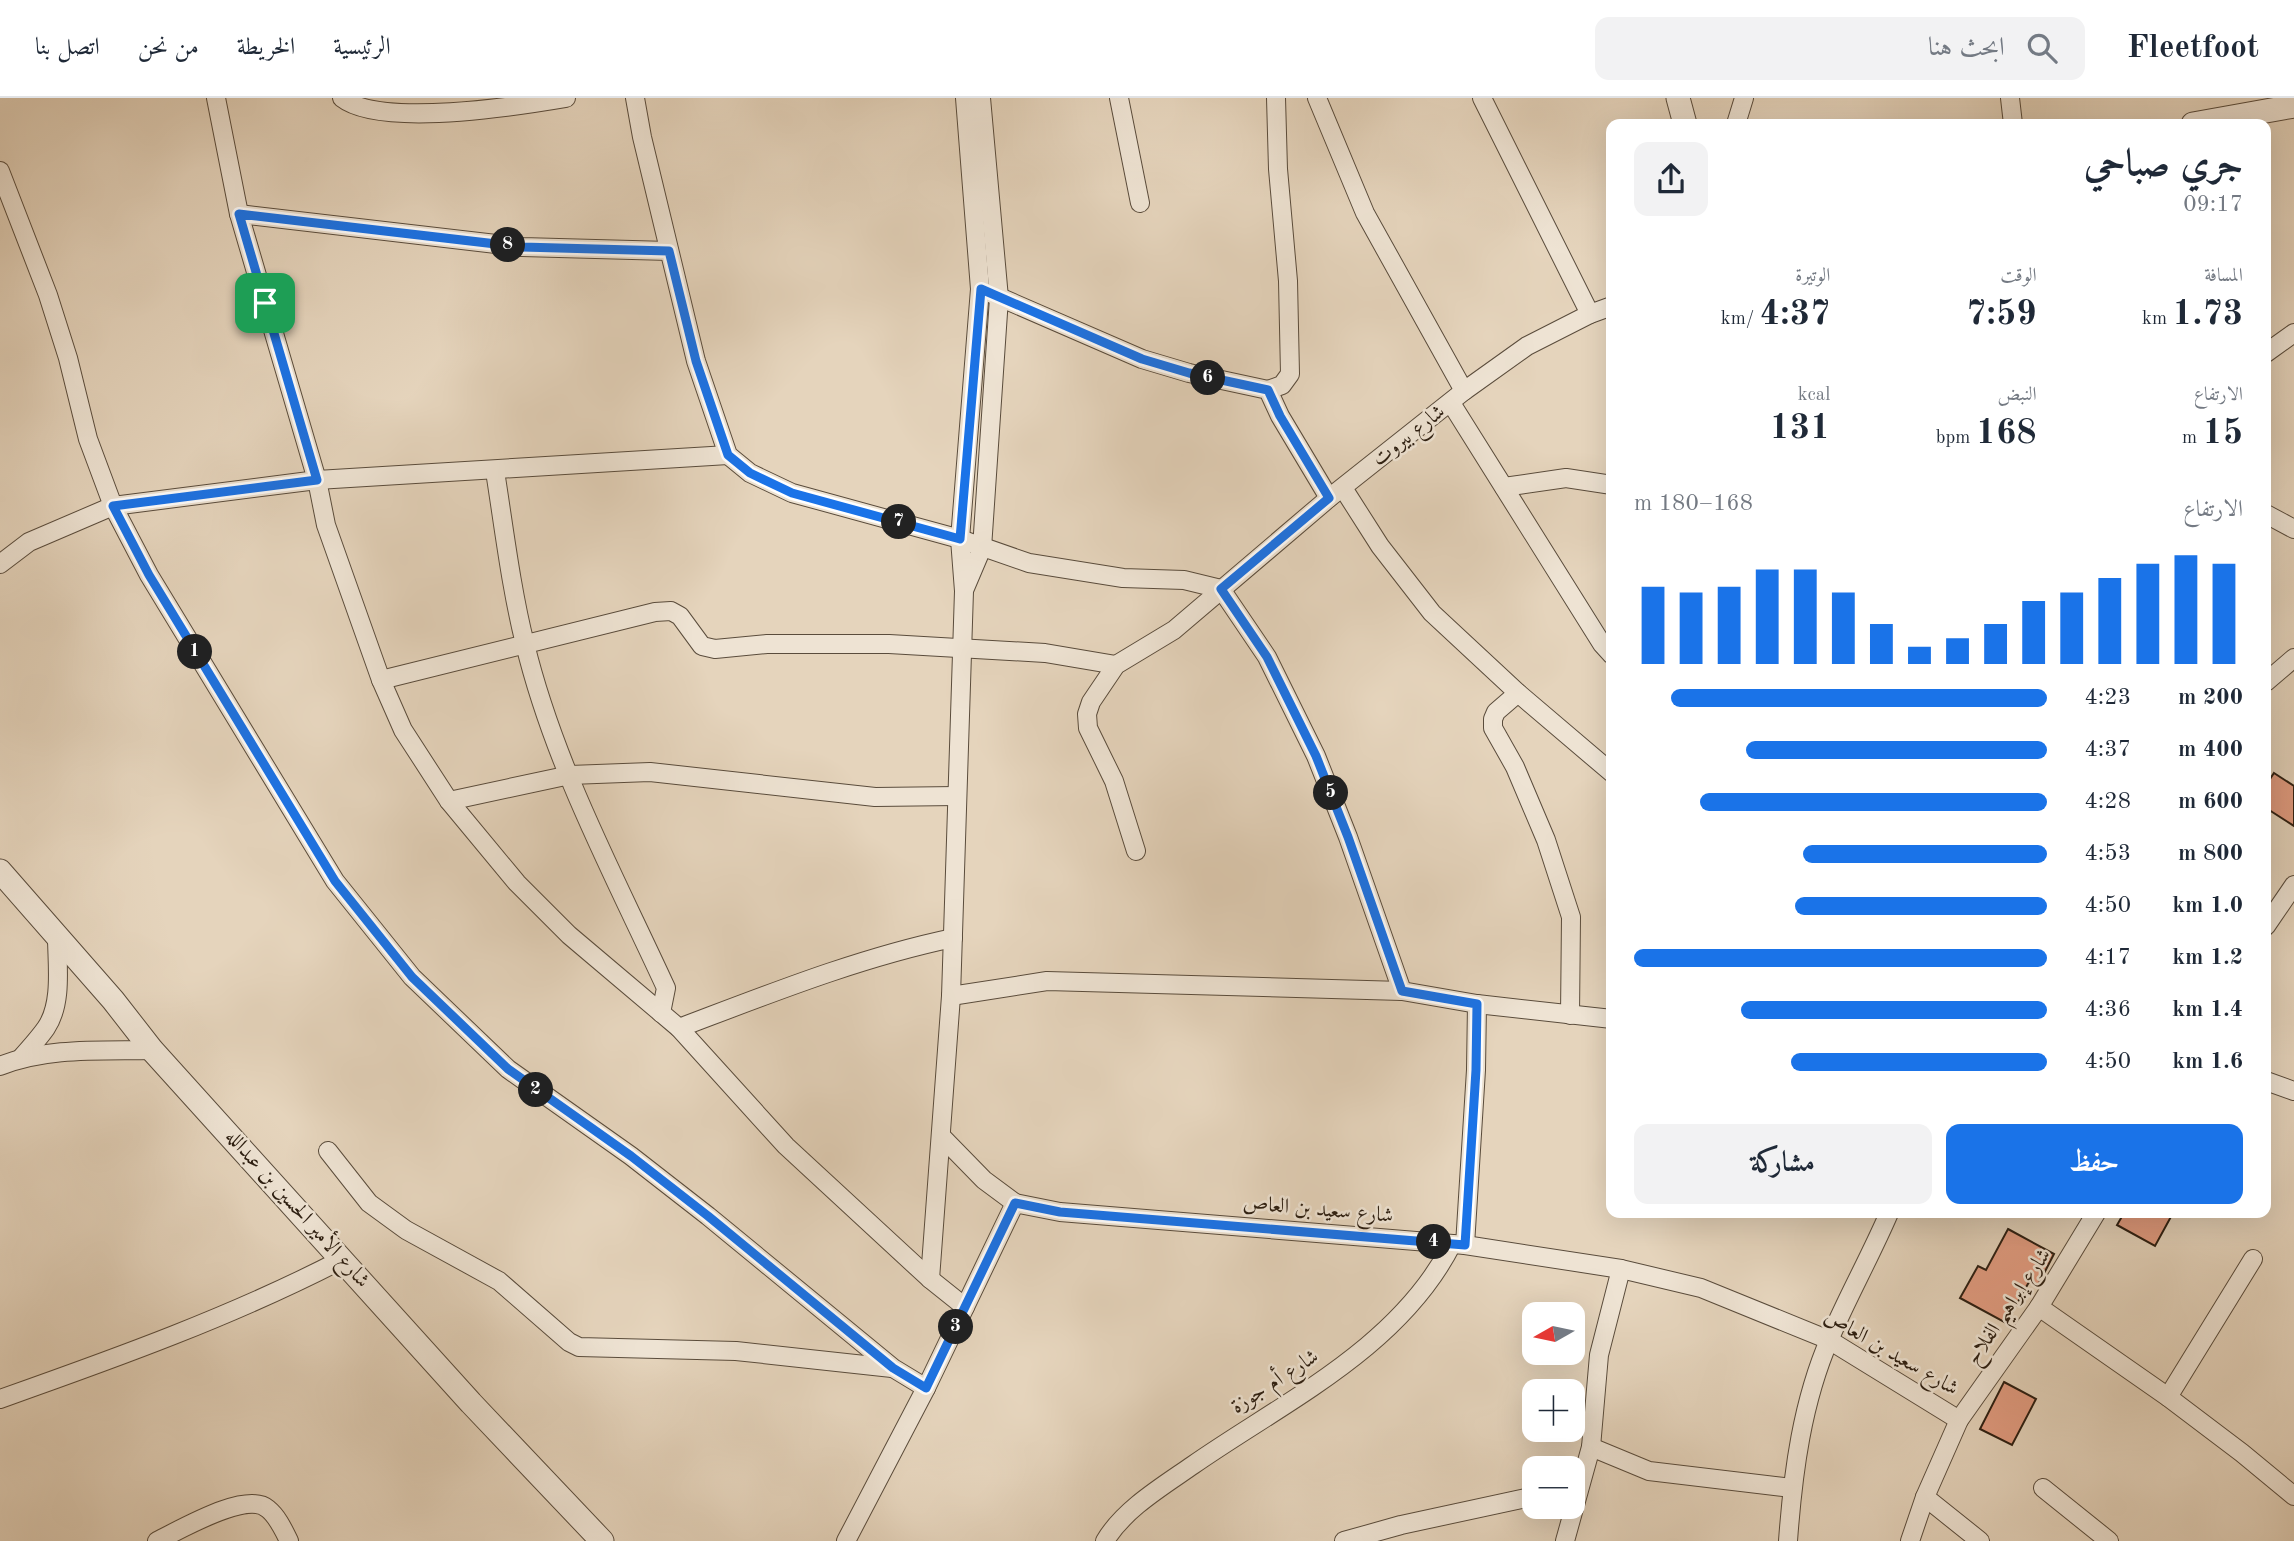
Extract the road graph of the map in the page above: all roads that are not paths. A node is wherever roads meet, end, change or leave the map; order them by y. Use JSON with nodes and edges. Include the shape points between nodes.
{"nodes":[{"id":1,"x":216,"y":98,"type":"edge"},
{"id":2,"x":342,"y":98,"type":"edge"},
{"id":3,"x":566,"y":98,"type":"edge"},
{"id":4,"x":635,"y":98,"type":"edge"},
{"id":5,"x":965,"y":98,"type":"edge"},
{"id":6,"x":981,"y":98,"type":"edge"},
{"id":7,"x":1119,"y":98,"type":"edge"},
{"id":8,"x":1276,"y":98,"type":"edge"},
{"id":9,"x":1317,"y":98,"type":"edge"},
{"id":10,"x":1482,"y":98,"type":"edge"},
{"id":11,"x":1678,"y":98,"type":"edge"},
{"id":12,"x":1744,"y":98,"type":"edge"},
{"id":13,"x":2010,"y":98,"type":"edge"},
{"id":14,"x":2294,"y":106,"type":"edge"},
{"id":15,"x":1684,"y":119,"type":"edge"},
{"id":16,"x":1737,"y":119,"type":"edge"},
{"id":17,"x":2012,"y":119,"type":"edge"},
{"id":18,"x":2221,"y":119,"type":"edge"},
{"id":19,"x":0,"y":172,"type":"edge"},
{"id":20,"x":1140,"y":203,"type":"dead end"},
{"id":21,"x":239,"y":214,"type":"junction"},
{"id":22,"x":669,"y":251,"type":"junction"},
{"id":23,"x":981,"y":289,"type":"junction"},
{"id":24,"x":999,"y":298,"type":"junction"},
{"id":25,"x":1606,"y":308,"type":"edge"},
{"id":26,"x":1590,"y":314,"type":"junction"},
{"id":27,"x":2294,"y":333,"type":"edge"},
{"id":28,"x":2271,"y":349,"type":"edge"},
{"id":29,"x":1268,"y":390,"type":"junction"},
{"id":30,"x":1457,"y":397,"type":"junction"},
{"id":31,"x":728,"y":455,"type":"junction"},
{"id":32,"x":495,"y":471,"type":"junction"},
{"id":33,"x":317,"y":480,"type":"junction"},
{"id":34,"x":1606,"y":484,"type":"edge"},
{"id":35,"x":1504,"y":487,"type":"junction"},
{"id":36,"x":1336,"y":493,"type":"junction"},
{"id":37,"x":113,"y":506,"type":"junction"},
{"id":38,"x":2271,"y":517,"type":"edge"},
{"id":39,"x":2294,"y":529,"type":"edge"},
{"id":40,"x":960,"y":539,"type":"junction"},
{"id":41,"x":982,"y":548,"type":"junction"},
{"id":42,"x":0,"y":564,"type":"edge"},
{"id":43,"x":1221,"y":589,"type":"junction"},
{"id":44,"x":964,"y":591,"type":"junction"},
{"id":45,"x":1606,"y":639,"type":"edge"},
{"id":46,"x":525,"y":644,"type":"junction"},
{"id":47,"x":961,"y":648,"type":"junction"},
{"id":48,"x":2294,"y":658,"type":"edge"},
{"id":49,"x":1116,"y":665,"type":"junction"},
{"id":50,"x":2271,"y":677,"type":"edge"},
{"id":51,"x":380,"y":680,"type":"junction"},
{"id":52,"x":1518,"y":692,"type":"junction"},
{"id":53,"x":1606,"y":768,"type":"edge"},
{"id":54,"x":570,"y":775,"type":"junction"},
{"id":55,"x":957,"y":796,"type":"junction"},
{"id":56,"x":449,"y":801,"type":"junction"},
{"id":57,"x":1136,"y":851,"type":"dead end"},
{"id":58,"x":1,"y":873,"type":"edge"},
{"id":59,"x":2294,"y":885,"type":"edge"},
{"id":60,"x":2271,"y":919,"type":"edge"},
{"id":61,"x":57,"y":936,"type":"junction"},
{"id":62,"x":953,"y":938,"type":"junction"},
{"id":63,"x":1402,"y":991,"type":"junction"},
{"id":64,"x":951,"y":996,"type":"junction"},
{"id":65,"x":1477,"y":1004,"type":"junction"},
{"id":66,"x":661,"y":1013,"type":"junction"},
{"id":67,"x":1570,"y":1015,"type":"junction"},
{"id":68,"x":1606,"y":1018,"type":"edge"},
{"id":69,"x":679,"y":1028,"type":"junction"},
{"id":70,"x":152,"y":1049,"type":"junction"},
{"id":71,"x":21,"y":1058,"type":"junction"},
{"id":72,"x":0,"y":1066,"type":"edge"},
{"id":73,"x":2271,"y":1083,"type":"edge"},
{"id":74,"x":2294,"y":1091,"type":"edge"},
{"id":75,"x":941,"y":1136,"type":"junction"},
{"id":76,"x":328,"y":1151,"type":"dead end"},
{"id":77,"x":1015,"y":1203,"type":"junction"},
{"id":78,"x":1887,"y":1218,"type":"edge"},
{"id":79,"x":2093,"y":1218,"type":"edge"},
{"id":80,"x":1458,"y":1245,"type":"junction"},
{"id":81,"x":343,"y":1259,"type":"junction"},
{"id":82,"x":2253,"y":1259,"type":"dead end"},
{"id":83,"x":1621,"y":1269,"type":"junction"},
{"id":84,"x":930,"y":1279,"type":"junction"},
{"id":85,"x":965,"y":1307,"type":"junction"},
{"id":86,"x":2039,"y":1307,"type":"junction"},
{"id":87,"x":1829,"y":1340,"type":"junction"},
{"id":88,"x":893,"y":1368,"type":"junction"},
{"id":89,"x":926,"y":1388,"type":"junction"},
{"id":90,"x":2168,"y":1397,"type":"junction"},
{"id":91,"x":0,"y":1399,"type":"edge"},
{"id":92,"x":1959,"y":1420,"type":"junction"},
{"id":93,"x":1591,"y":1447,"type":"junction"},
{"id":94,"x":1585,"y":1464,"type":"edge"},
{"id":95,"x":1792,"y":1488,"type":"junction"},
{"id":96,"x":2043,"y":1488,"type":"dead end"},
{"id":97,"x":2294,"y":1496,"type":"edge"},
{"id":98,"x":1925,"y":1497,"type":"junction"},
{"id":99,"x":1522,"y":1499,"type":"edge"},
{"id":100,"x":1569,"y":1519,"type":"edge"},
{"id":101,"x":158,"y":1541,"type":"edge"},
{"id":102,"x":289,"y":1541,"type":"edge"},
{"id":103,"x":602,"y":1541,"type":"edge"},
{"id":104,"x":846,"y":1541,"type":"edge"},
{"id":105,"x":1105,"y":1541,"type":"edge"},
{"id":106,"x":1344,"y":1541,"type":"edge"},
{"id":107,"x":1564,"y":1541,"type":"edge"},
{"id":108,"x":1788,"y":1541,"type":"edge"},
{"id":109,"x":1910,"y":1541,"type":"edge"},
{"id":110,"x":1980,"y":1541,"type":"edge"},
{"id":111,"x":2109,"y":1541,"type":"edge"}],
"edges":[{"from":1,"to":21,"type":"street"},
{"from":2,"to":3,"type":"street","via":[[370,108],[427,113],[491,110]]},
{"from":4,"to":22,"type":"street"},
{"from":5,"to":23,"type":"street"},
{"from":6,"to":24,"type":"street"},
{"from":7,"to":20,"type":"street"},
{"from":8,"to":29,"type":"street","via":[[1290,374],[1282,385]]},
{"from":9,"to":30,"type":"street","via":[[1365,213]]},
{"from":10,"to":26,"type":"street"},
{"from":11,"to":15,"type":"street"},
{"from":12,"to":16,"type":"street"},
{"from":13,"to":17,"type":"street"},
{"from":14,"to":18,"type":"street"},
{"from":19,"to":37,"type":"street","via":[[48,295],[88,439]]},
{"from":21,"to":22,"type":"street","via":[[522,247]]},
{"from":21,"to":33,"type":"street"},
{"from":22,"to":31,"type":"street","via":[[696,361]]},
{"from":23,"to":24,"type":"street"},
{"from":23,"to":40,"type":"street"},
{"from":24,"to":29,"type":"street","via":[[1142,359]]},
{"from":24,"to":41,"type":"street"},
{"from":25,"to":26,"type":"street","name":"شارع بيروت"},
{"from":26,"to":30,"type":"street","name":"شارع بيروت","via":[[1527,346]]},
{"from":27,"to":28,"type":"street"},
{"from":29,"to":36,"type":"street","via":[[1280,416]]},
{"from":30,"to":35,"type":"street"},
{"from":30,"to":36,"type":"street","name":"شارع بيروت"},
{"from":31,"to":32,"type":"street"},
{"from":31,"to":40,"type":"street","via":[[750,473],[792,493]]},
{"from":32,"to":33,"type":"street"},
{"from":32,"to":46,"type":"street"},
{"from":33,"to":37,"type":"street"},
{"from":33,"to":51,"type":"street","via":[[326,525]]},
{"from":34,"to":35,"type":"street","via":[[1566,478]]},
{"from":35,"to":45,"type":"street"},
{"from":36,"to":43,"type":"street","name":"شارع بيروت"},
{"from":36,"to":52,"type":"street","via":[[1432,613]]},
{"from":37,"to":42,"type":"street","via":[[29,542]]},
{"from":37,"to":88,"type":"street","via":[[149,575],[335,881],[412,977],[508,1069],[631,1156]]},
{"from":38,"to":39,"type":"street"},
{"from":40,"to":41,"type":"street"},
{"from":40,"to":44,"type":"street"},
{"from":41,"to":43,"type":"street","via":[[1029,563],[1123,578],[1184,580]]},
{"from":41,"to":44,"type":"street"},
{"from":43,"to":49,"type":"street","name":"شارع بيروت","via":[[1174,630]]},
{"from":43,"to":63,"type":"street","via":[[1267,657],[1316,756]]},
{"from":44,"to":47,"type":"street"},
{"from":46,"to":47,"type":"street","via":[[671,611],[702,646],[715,649],[767,644]]},
{"from":46,"to":51,"type":"street"},
{"from":46,"to":54,"type":"street"},
{"from":47,"to":49,"type":"street","via":[[1045,653]]},
{"from":47,"to":55,"type":"street"},
{"from":48,"to":50,"type":"street"},
{"from":49,"to":57,"type":"street","via":[[1091,702],[1088,728],[1114,781]]},
{"from":51,"to":56,"type":"street","via":[[404,730]]},
{"from":52,"to":53,"type":"street"},
{"from":52,"to":67,"type":"street","via":[[1496,712],[1493,728],[1546,840],[1571,917]]},
{"from":54,"to":55,"type":"street","via":[[650,772],[875,797]]},
{"from":54,"to":56,"type":"street"},
{"from":54,"to":66,"type":"street","via":[[666,988]]},
{"from":55,"to":62,"type":"street"},
{"from":56,"to":66,"type":"street","via":[[517,883],[569,935]]},
{"from":58,"to":61,"type":"street","name":"شارع الأمير الحسين بن عبدالله"},
{"from":59,"to":60,"type":"street"},
{"from":61,"to":70,"type":"street","name":"شارع الأمير الحسين بن عبدالله"},
{"from":61,"to":71,"type":"street","via":[[54,1008],[48,1026]]},
{"from":62,"to":64,"type":"street"},
{"from":62,"to":69,"type":"street","via":[[851,964]]},
{"from":63,"to":64,"type":"street","via":[[1047,981]]},
{"from":63,"to":65,"type":"street"},
{"from":64,"to":75,"type":"street"},
{"from":65,"to":67,"type":"street"},
{"from":65,"to":80,"type":"street","via":[[1476,1070]]},
{"from":66,"to":69,"type":"street"},
{"from":67,"to":68,"type":"street"},
{"from":69,"to":84,"type":"street","via":[[786,1146]]},
{"from":70,"to":71,"type":"street"},
{"from":70,"to":81,"type":"street","name":"شارع الأمير الحسين بن عبدالله"},
{"from":71,"to":72,"type":"street"},
{"from":73,"to":74,"type":"street"},
{"from":75,"to":77,"type":"street","via":[[984,1180]]},
{"from":75,"to":84,"type":"street"},
{"from":76,"to":88,"type":"street","via":[[369,1203],[406,1230],[499,1282],[579,1347],[736,1351]]},
{"from":77,"to":80,"type":"street","name":"شارع سعيد بن العاص","via":[[1060,1212]]},
{"from":77,"to":85,"type":"street"},
{"from":78,"to":87,"type":"street"},
{"from":79,"to":86,"type":"street","name":"شارع إبراهيم الفلاح"},
{"from":80,"to":83,"type":"street","name":"شارع سعيد بن العاص"},
{"from":80,"to":105,"type":"street","name":"شارع أم جوزة","via":[[1411,1306],[1349,1361],[1176,1477],[1133,1509]]},
{"from":81,"to":91,"type":"street","via":[[281,1292]]},
{"from":81,"to":103,"type":"street","name":"شارع الأمير الحسين بن عبدالله"},
{"from":82,"to":90,"type":"street"},
{"from":83,"to":87,"type":"street","name":"شارع سعيد بن العاص","via":[[1701,1287]]},
{"from":83,"to":93,"type":"street","via":[[1599,1355]]},
{"from":84,"to":85,"type":"street"},
{"from":85,"to":89,"type":"street"},
{"from":86,"to":90,"type":"street"},
{"from":86,"to":92,"type":"street","name":"شارع إبراهيم الفلاح"},
{"from":87,"to":92,"type":"street","name":"شارع سعيد بن العاص"},
{"from":87,"to":95,"type":"street","via":[[1806,1410]]},
{"from":88,"to":89,"type":"street"},
{"from":89,"to":104,"type":"street"},
{"from":90,"to":97,"type":"street"},
{"from":92,"to":98,"type":"street","name":"شارع إبراهيم الفلاح"},
{"from":93,"to":94,"type":"street"},
{"from":93,"to":95,"type":"street","via":[[1649,1471]]},
{"from":95,"to":108,"type":"street"},
{"from":96,"to":111,"type":"street"},
{"from":98,"to":109,"type":"street","name":"شارع إبراهيم الفلاح"},
{"from":98,"to":110,"type":"street"},
{"from":99,"to":106,"type":"street"},
{"from":100,"to":107,"type":"street"},
{"from":101,"to":102,"type":"street","via":[[249,1503],[268,1509]]}]}
